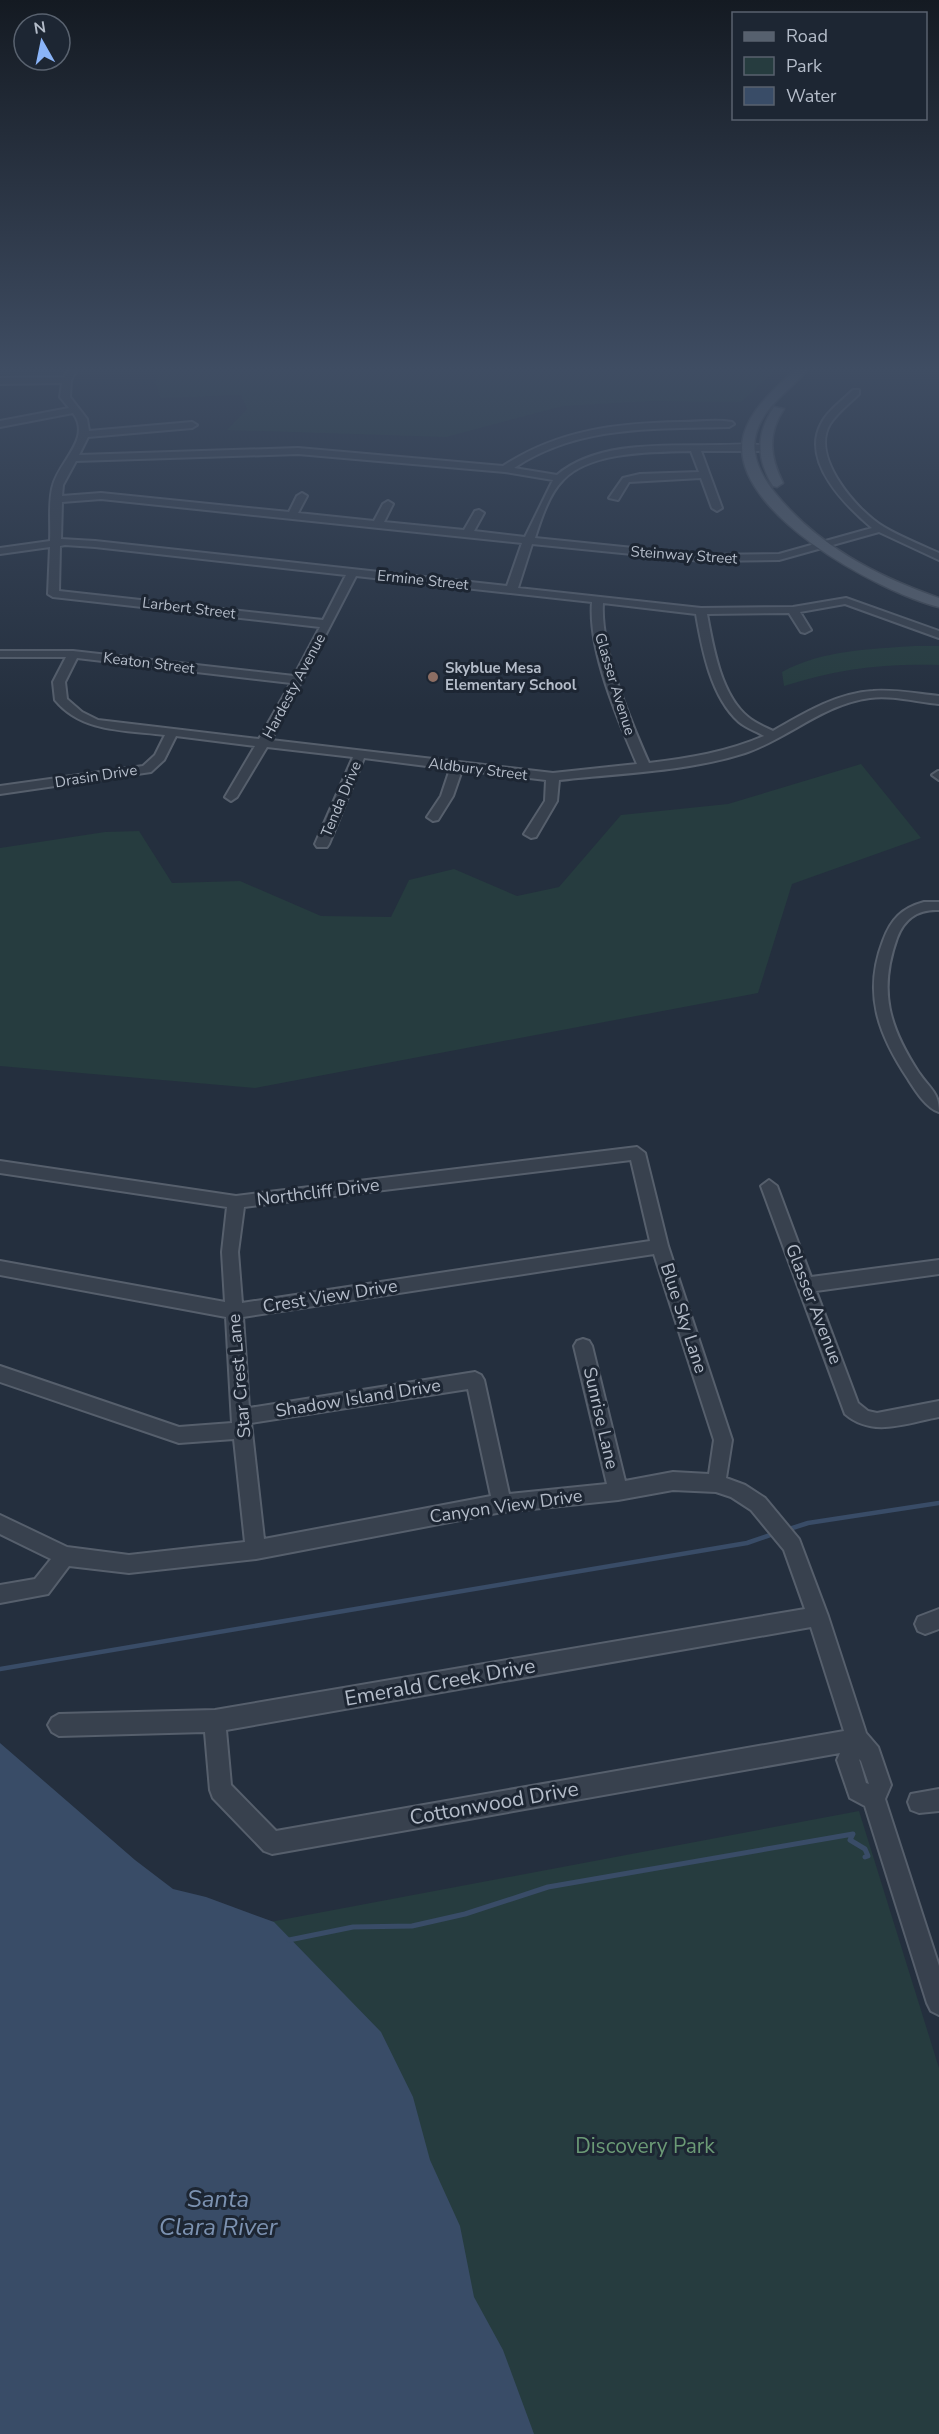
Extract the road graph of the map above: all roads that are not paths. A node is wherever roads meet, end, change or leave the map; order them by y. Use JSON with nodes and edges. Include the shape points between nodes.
{"nodes":[{"id":1,"x":59,"y":484,"type":"edge"},
{"id":2,"x":556,"y":484,"type":"edge"},
{"id":3,"x":624,"y":484,"type":"edge"},
{"id":4,"x":707,"y":484,"type":"edge"},
{"id":5,"x":761,"y":484,"type":"edge"},
{"id":6,"x":777,"y":484,"type":"edge"},
{"id":7,"x":837,"y":484,"type":"edge"},
{"id":8,"x":210,"y":494,"type":"dead end"},
{"id":9,"x":302,"y":495,"type":"dead end"},
{"id":10,"x":614,"y":498,"type":"dead end"},
{"id":11,"x":56,"y":500,"type":"junction"},
{"id":12,"x":388,"y":504,"type":"dead end"},
{"id":13,"x":201,"y":505,"type":"junction"},
{"id":14,"x":717,"y":508,"type":"dead end"},
{"id":15,"x":479,"y":513,"type":"dead end"},
{"id":16,"x":292,"y":516,"type":"junction"},
{"id":17,"x":377,"y":525,"type":"junction"},
{"id":18,"x":880,"y":529,"type":"junction"},
{"id":19,"x":468,"y":532,"type":"junction"},
{"id":20,"x":530,"y":540,"type":"junction"},
{"id":21,"x":835,"y":542,"type":"junction"},
{"id":22,"x":55,"y":543,"type":"junction"},
{"id":23,"x":821,"y":547,"type":"junction"},
{"id":24,"x":0,"y":551,"type":"edge"},
{"id":25,"x":939,"y":557,"type":"edge"},
{"id":26,"x":353,"y":572,"type":"junction"},
{"id":27,"x":512,"y":589,"type":"junction"},
{"id":28,"x":939,"y":594,"type":"edge"},
{"id":29,"x":598,"y":599,"type":"junction"},
{"id":30,"x":939,"y":603,"type":"edge"},
{"id":31,"x":793,"y":610,"type":"junction"},
{"id":32,"x":701,"y":611,"type":"junction"},
{"id":33,"x":326,"y":624,"type":"junction"},
{"id":34,"x":805,"y":630,"type":"dead end"},
{"id":35,"x":939,"y":635,"type":"edge"},
{"id":36,"x":0,"y":654,"type":"edge"},
{"id":37,"x":73,"y":654,"type":"junction"},
{"id":38,"x":297,"y":680,"type":"junction"},
{"id":39,"x":939,"y":700,"type":"edge"},
{"id":40,"x":173,"y":731,"type":"junction"},
{"id":41,"x":773,"y":736,"type":"junction"},
{"id":42,"x":264,"y":742,"type":"junction"},
{"id":43,"x":360,"y":754,"type":"junction"},
{"id":44,"x":457,"y":767,"type":"junction"},
{"id":45,"x":645,"y":767,"type":"junction"},
{"id":46,"x":553,"y":777,"type":"junction"},
{"id":47,"x":0,"y":790,"type":"edge"},
{"id":48,"x":231,"y":797,"type":"dead end"},
{"id":49,"x":433,"y":817,"type":"dead end"},
{"id":50,"x":531,"y":834,"type":"dead end"},
{"id":51,"x":322,"y":844,"type":"dead end"},
{"id":52,"x":939,"y":906,"type":"edge"},
{"id":53,"x":939,"y":1106,"type":"edge"},
{"id":54,"x":637,"y":1153,"type":"joint"},
{"id":55,"x":0,"y":1167,"type":"edge"},
{"id":56,"x":769,"y":1186,"type":"dead end"},
{"id":57,"x":236,"y":1202,"type":"junction"},
{"id":58,"x":660,"y":1246,"type":"junction"},
{"id":59,"x":939,"y":1267,"type":"edge"},
{"id":60,"x":0,"y":1268,"type":"edge"},
{"id":61,"x":807,"y":1285,"type":"junction"},
{"id":62,"x":234,"y":1311,"type":"junction"},
{"id":63,"x":584,"y":1346,"type":"dead end"},
{"id":64,"x":0,"y":1374,"type":"edge"},
{"id":65,"x":939,"y":1409,"type":"edge"},
{"id":66,"x":242,"y":1423,"type":"junction"},
{"id":67,"x":716,"y":1483,"type":"junction"},
{"id":68,"x":618,"y":1491,"type":"junction"},
{"id":69,"x":502,"y":1503,"type":"junction"},
{"id":70,"x":0,"y":1524,"type":"edge"},
{"id":71,"x":256,"y":1550,"type":"junction"},
{"id":72,"x":65,"y":1556,"type":"junction"},
{"id":73,"x":0,"y":1594,"type":"edge"},
{"id":74,"x":818,"y":1616,"type":"junction"},
{"id":75,"x":215,"y":1721,"type":"junction"},
{"id":76,"x":59,"y":1725,"type":"dead end"},
{"id":77,"x":857,"y":1739,"type":"junction"},
{"id":78,"x":939,"y":2003,"type":"edge"}],
"edges":[{"from":1,"to":11,"type":"street"},
{"from":2,"to":20,"type":"street","via":[[534,521]]},
{"from":3,"to":10,"type":"street"},
{"from":4,"to":14,"type":"street"},
{"from":5,"to":23,"type":"main road","via":[[780,510]]},
{"from":6,"to":21,"type":"main road","via":[[789,506]]},
{"from":7,"to":18,"type":"street","via":[[858,511]]},
{"from":8,"to":13,"type":"street"},
{"from":9,"to":16,"type":"street"},
{"from":11,"to":13,"type":"street","name":"Steinway Street","via":[[101,496]]},
{"from":11,"to":22,"type":"street"},
{"from":12,"to":17,"type":"street"},
{"from":13,"to":16,"type":"street","name":"Steinway Street"},
{"from":15,"to":19,"type":"street"},
{"from":16,"to":17,"type":"street","name":"Steinway Street"},
{"from":17,"to":19,"type":"street","name":"Steinway Street"},
{"from":18,"to":21,"type":"street","name":"Steinway Street"},
{"from":18,"to":25,"type":"street"},
{"from":19,"to":20,"type":"street","name":"Steinway Street"},
{"from":20,"to":23,"type":"street","name":"Steinway Street","via":[[663,555],[751,559]]},
{"from":20,"to":27,"type":"street"},
{"from":21,"to":23,"type":"street","name":"Steinway Street"},
{"from":21,"to":28,"type":"main road","via":[[894,576]]},
{"from":22,"to":24,"type":"street","name":"Ermine Street"},
{"from":22,"to":26,"type":"street","name":"Ermine Street","via":[[132,547]]},
{"from":22,"to":33,"type":"street","name":"Larbert Street","via":[[53,594]]},
{"from":23,"to":30,"type":"main road","via":[[874,577]]},
{"from":26,"to":27,"type":"street","name":"Ermine Street"},
{"from":26,"to":33,"type":"street","name":"Hardesty Avenue"},
{"from":27,"to":29,"type":"street","name":"Ermine Street"},
{"from":29,"to":32,"type":"street","name":"Ermine Street"},
{"from":29,"to":45,"type":"street","name":"Glasser Avenue","via":[[596,624],[624,721]]},
{"from":31,"to":32,"type":"street","name":"Ermine Street"},
{"from":31,"to":34,"type":"street"},
{"from":31,"to":35,"type":"street","name":"Ermine Street","via":[[846,601]]},
{"from":32,"to":41,"type":"street","via":[[704,634],[731,706],[744,720]]},
{"from":33,"to":38,"type":"street","name":"Hardesty Avenue"},
{"from":36,"to":37,"type":"street","name":"Keaton Street"},
{"from":37,"to":38,"type":"street","name":"Keaton Street"},
{"from":37,"to":40,"type":"street","name":"Aldbury Street","via":[[59,682],[61,700],[78,715],[95,723]]},
{"from":38,"to":42,"type":"street","name":"Hardesty Avenue"},
{"from":39,"to":41,"type":"street","name":"Aldbury Street","via":[[884,695],[855,697],[818,710]]},
{"from":40,"to":42,"type":"street","name":"Aldbury Street"},
{"from":40,"to":47,"type":"street","name":"Drasin Drive","via":[[160,757],[147,769]]},
{"from":41,"to":45,"type":"street","name":"Aldbury Street","via":[[712,758]]},
{"from":42,"to":43,"type":"street","name":"Aldbury Street"},
{"from":42,"to":48,"type":"street","name":"Hardesty Avenue"},
{"from":43,"to":44,"type":"street","name":"Aldbury Street"},
{"from":43,"to":51,"type":"street","name":"Tenda Drive"},
{"from":44,"to":46,"type":"street","name":"Aldbury Street"},
{"from":44,"to":49,"type":"street","via":[[447,796]]},
{"from":45,"to":46,"type":"street","name":"Aldbury Street"},
{"from":46,"to":50,"type":"street","via":[[551,801]]},
{"from":52,"to":53,"type":"street","via":[[916,908],[895,927],[883,958],[879,984],[894,1041],[908,1067]]},
{"from":54,"to":57,"type":"street","name":"Northcliff Drive"},
{"from":54,"to":58,"type":"street","name":"Blue Sky Lane"},
{"from":55,"to":57,"type":"street","name":"Northcliff Drive"},
{"from":56,"to":61,"type":"street","name":"Glasser Avenue"},
{"from":57,"to":62,"type":"street","name":"Star Crest Lane","via":[[230,1252]]},
{"from":58,"to":62,"type":"street","name":"Crest View Drive"},
{"from":58,"to":67,"type":"street","name":"Blue Sky Lane","via":[[723,1440]]},
{"from":59,"to":61,"type":"street"},
{"from":60,"to":62,"type":"street","name":"Crest View Drive"},
{"from":61,"to":65,"type":"street","name":"Glasser Avenue","via":[[851,1408],[863,1418],[877,1420]]},
{"from":62,"to":66,"type":"street","name":"Star Crest Lane"},
{"from":63,"to":68,"type":"street","name":"Sunrise Lane"},
{"from":64,"to":66,"type":"street","name":"Shadow Island Drive","via":[[179,1435]]},
{"from":66,"to":69,"type":"street","name":"Shadow Island Drive","via":[[475,1380]]},
{"from":66,"to":71,"type":"street","name":"Star Crest Lane"},
{"from":67,"to":68,"type":"street","name":"Canyon View Drive","via":[[673,1481]]},
{"from":67,"to":74,"type":"street","name":"Canyon View Drive","via":[[758,1504],[790,1542]]},
{"from":68,"to":69,"type":"street","name":"Canyon View Drive"},
{"from":69,"to":71,"type":"street","name":"Canyon View Drive"},
{"from":70,"to":72,"type":"street","name":"Canyon View Drive"},
{"from":71,"to":72,"type":"street","name":"Canyon View Drive","via":[[129,1564]]},
{"from":72,"to":73,"type":"street","via":[[41,1587]]},
{"from":74,"to":75,"type":"street","name":"Emerald Creek Drive"},
{"from":74,"to":77,"type":"street","name":"Canyon View Drive"},
{"from":75,"to":76,"type":"street","name":"Emerald Creek Drive"},
{"from":75,"to":77,"type":"street","name":"Cottonwood Drive","via":[[221,1790],[272,1843]]},
{"from":77,"to":78,"type":"street","name":"Canyon View Drive","via":[[870,1755],[880,1785],[874,1799]]}]}
